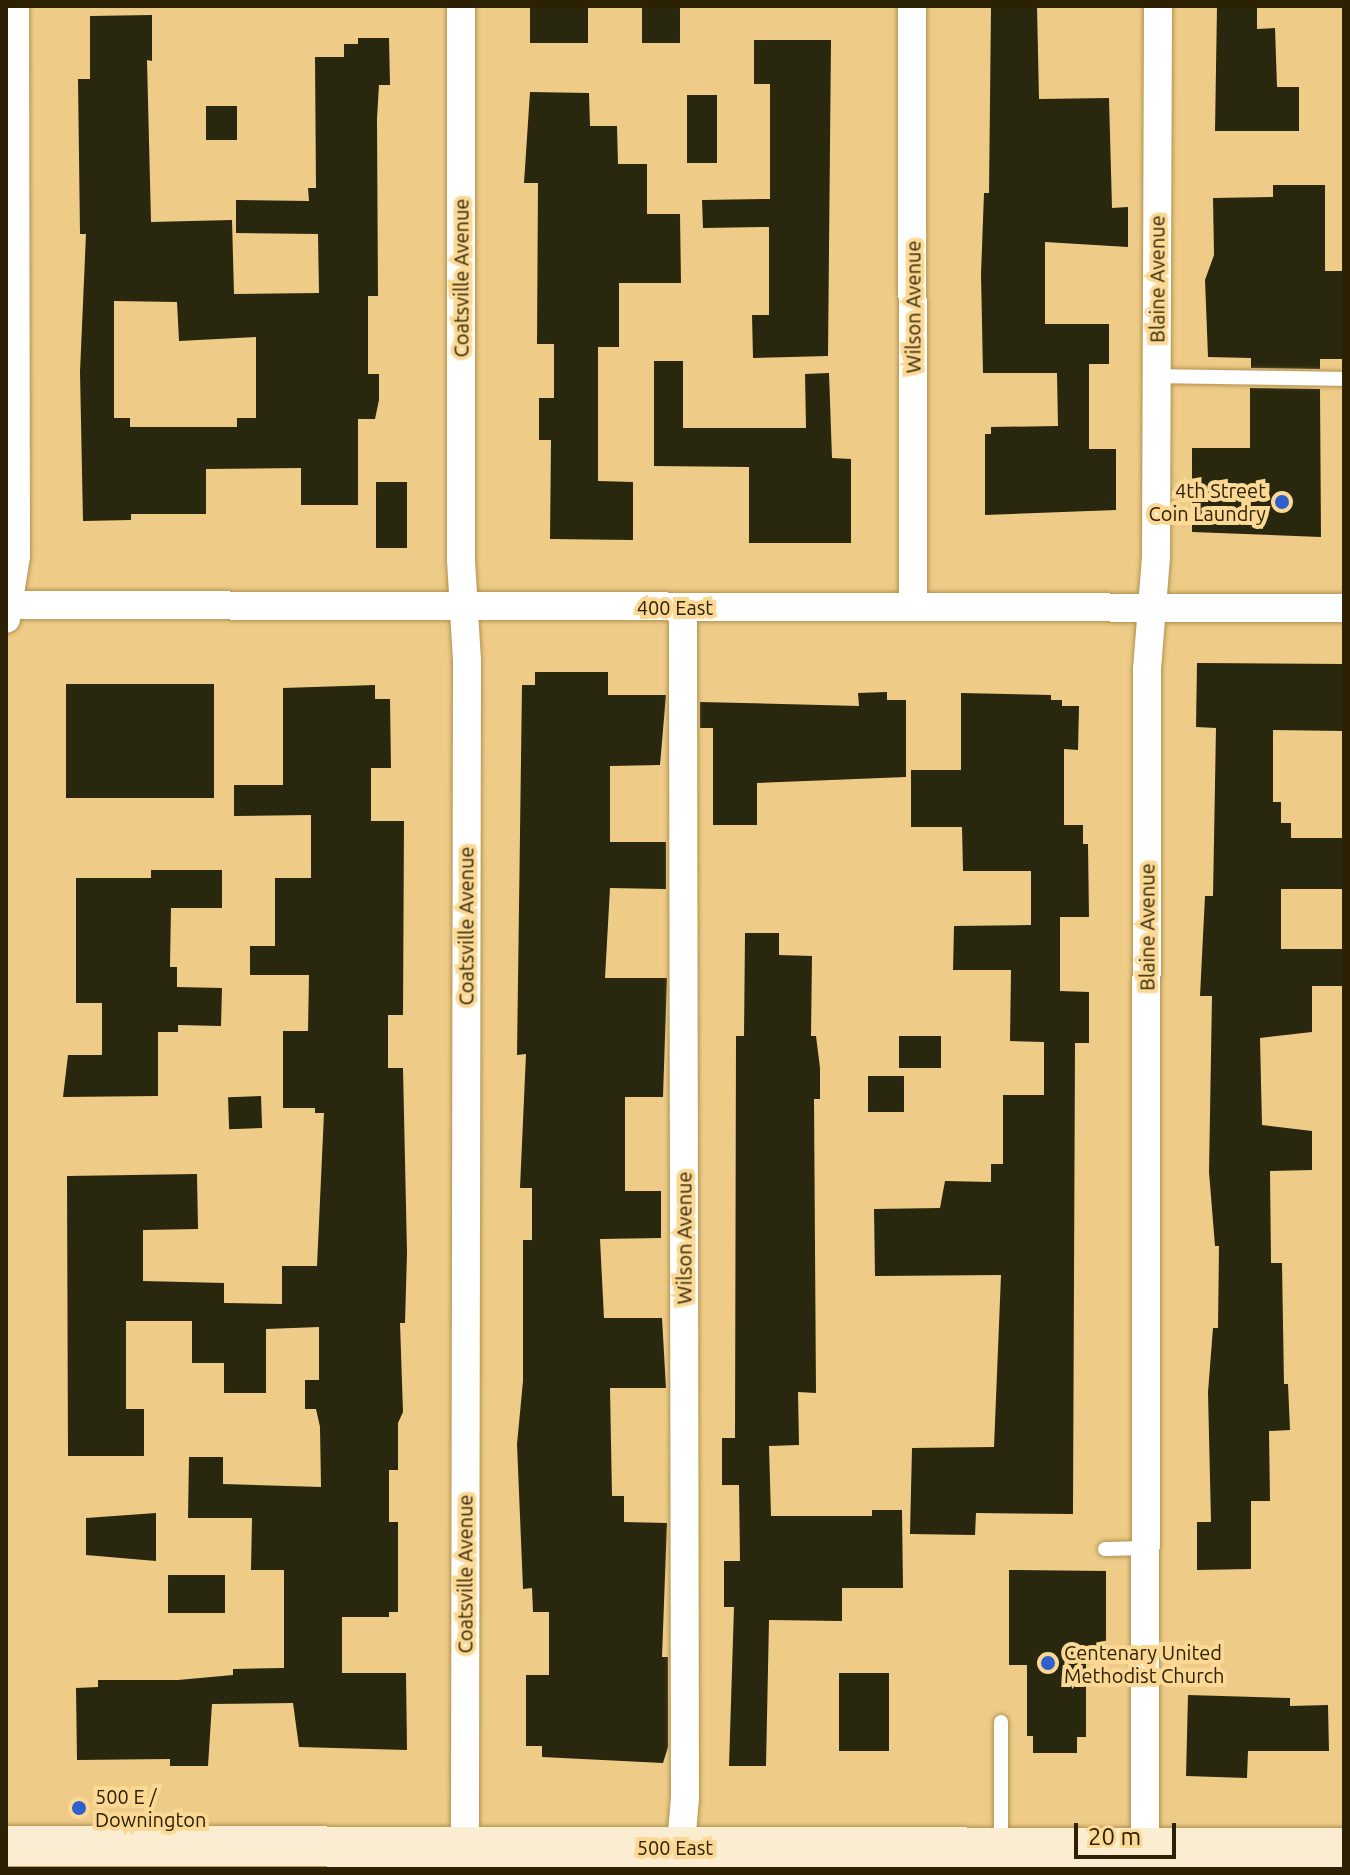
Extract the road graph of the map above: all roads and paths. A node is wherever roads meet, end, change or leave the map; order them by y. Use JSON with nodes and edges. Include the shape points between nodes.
{"nodes":[{"id":1,"x":15,"y":6,"type":"edge"},
{"id":2,"x":461,"y":6,"type":"edge"},
{"id":3,"x":912,"y":6,"type":"edge"},
{"id":4,"x":1158,"y":6,"type":"edge"},
{"id":5,"x":1157,"y":376,"type":"junction"},
{"id":6,"x":1344,"y":379,"type":"edge"},
{"id":7,"x":462,"y":606,"type":"junction"},
{"id":8,"x":683,"y":607,"type":"junction"},
{"id":9,"x":913,"y":607,"type":"junction"},
{"id":10,"x":1151,"y":607,"type":"junction"},
{"id":11,"x":1344,"y":608,"type":"edge"},
{"id":12,"x":7,"y":610,"type":"edge"},
{"id":13,"x":1146,"y":1548,"type":"junction"},
{"id":14,"x":1105,"y":1549,"type":"dead end"},
{"id":15,"x":1001,"y":1722,"type":"dead end"},
{"id":16,"x":6,"y":1846,"type":"edge"},
{"id":17,"x":465,"y":1846,"type":"junction"},
{"id":18,"x":1001,"y":1848,"type":"junction"},
{"id":19,"x":1145,"y":1848,"type":"junction"},
{"id":20,"x":1344,"y":1848,"type":"edge"},
{"id":21,"x":100,"y":1857,"type":"edge"},
{"id":22,"x":680,"y":1858,"type":"edge"}],
"edges":[{"from":1,"to":12,"type":"street","via":[[16,556]]},
{"from":2,"to":7,"type":"street","name":"Coatsville Avenue"},
{"from":3,"to":9,"type":"street","name":"Wilson Avenue"},
{"from":4,"to":5,"type":"street","name":"Blaine Avenue"},
{"from":5,"to":6,"type":"lane"},
{"from":5,"to":10,"type":"street","name":"Blaine Avenue"},
{"from":7,"to":8,"type":"street","name":"400 East"},
{"from":7,"to":12,"type":"street","name":"400 East"},
{"from":7,"to":17,"type":"street","name":"Coatsville Avenue","via":[[467,660]]},
{"from":8,"to":9,"type":"street","name":"400 East"},
{"from":8,"to":22,"type":"street","name":"Wilson Avenue"},
{"from":9,"to":10,"type":"street","name":"400 East"},
{"from":10,"to":11,"type":"street","name":"400 East"},
{"from":10,"to":13,"type":"street","name":"Blaine Avenue"},
{"from":13,"to":14,"type":"lane"},
{"from":13,"to":19,"type":"street","name":"Blaine Avenue"},
{"from":15,"to":18,"type":"lane"},
{"from":16,"to":21,"type":"street","name":"500 East"},
{"from":17,"to":21,"type":"street","name":"500 East"},
{"from":17,"to":22,"type":"street","name":"500 East"},
{"from":18,"to":19,"type":"street","name":"500 East"},
{"from":18,"to":22,"type":"street","name":"500 East"},
{"from":19,"to":20,"type":"street","name":"500 East"}]}
